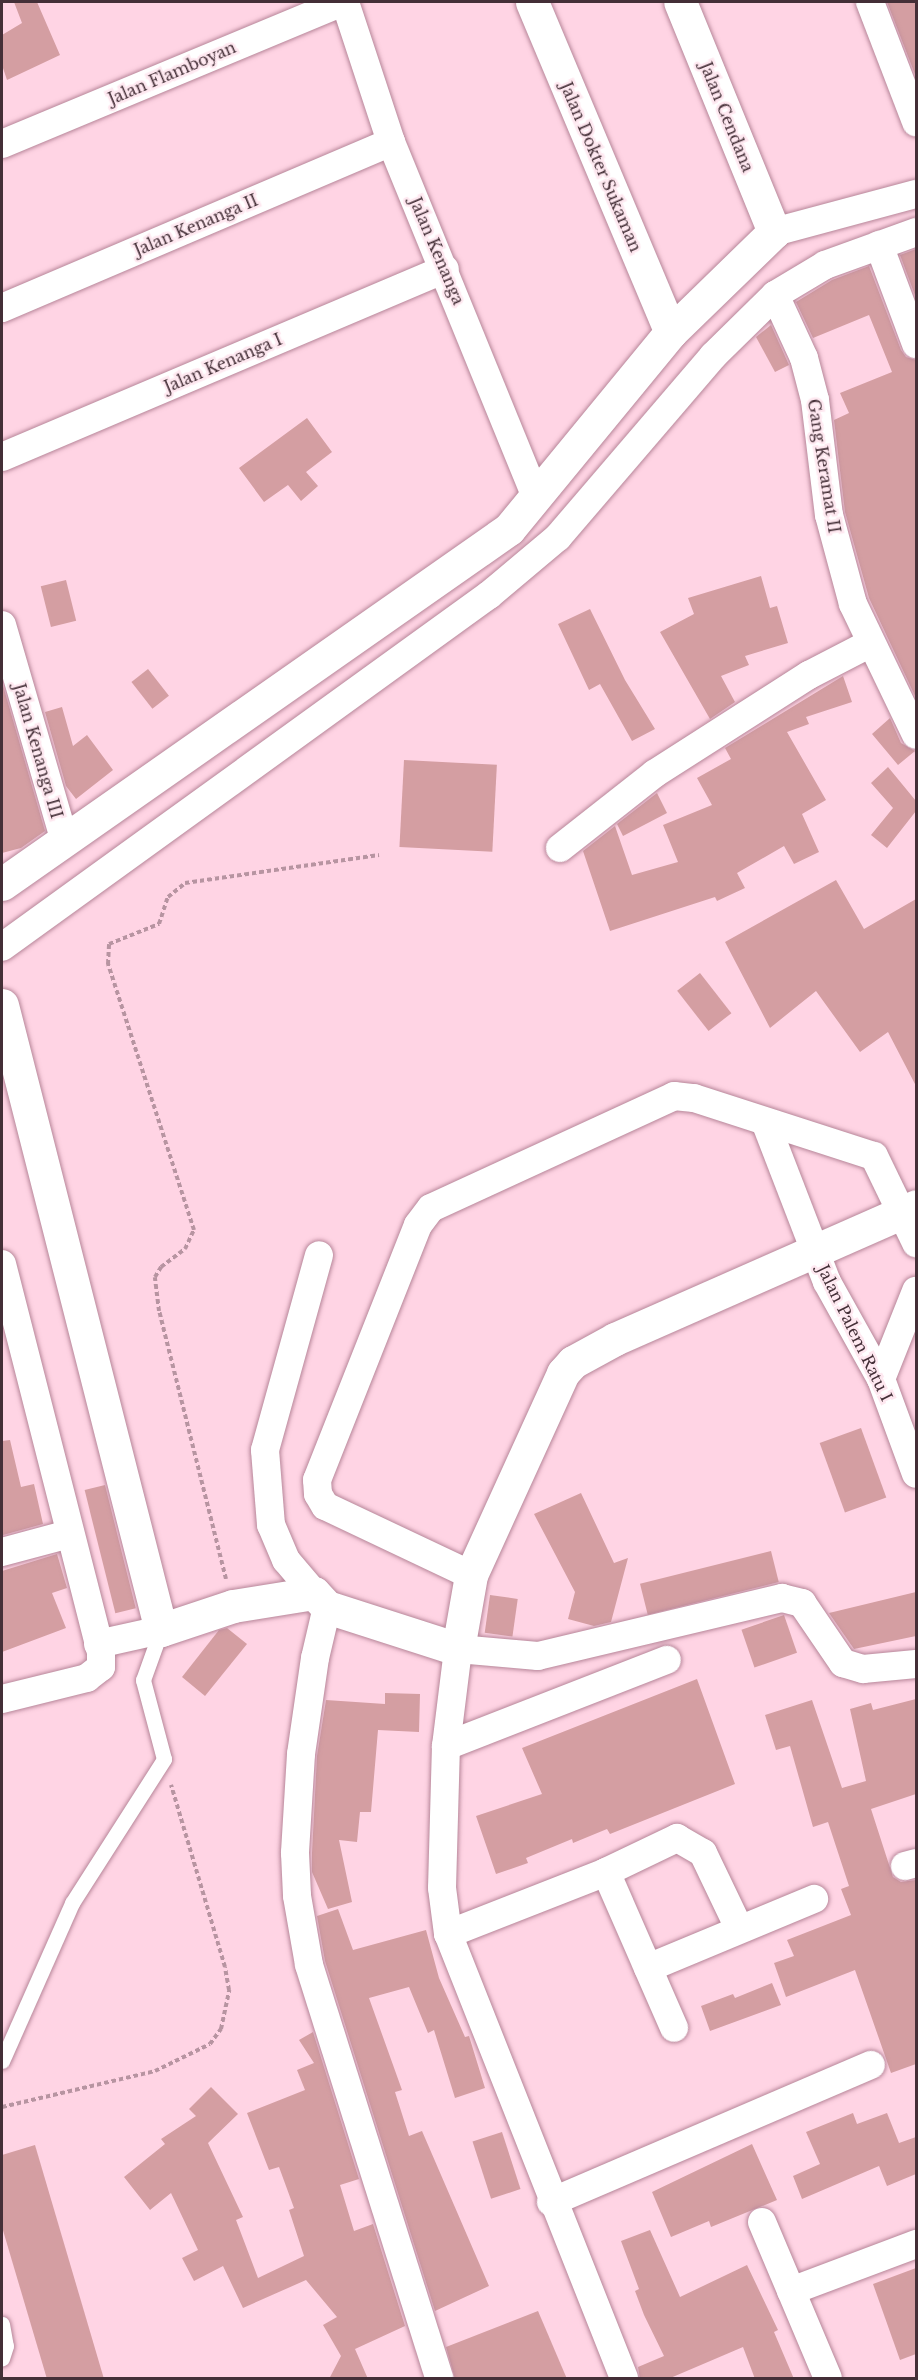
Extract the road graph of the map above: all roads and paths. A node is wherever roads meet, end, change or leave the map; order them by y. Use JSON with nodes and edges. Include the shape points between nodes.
{"nodes":[{"id":1,"x":344,"y":2,"type":"edge"},
{"id":2,"x":532,"y":2,"type":"edge"},
{"id":3,"x":680,"y":2,"type":"edge"},
{"id":4,"x":870,"y":2,"type":"edge"},
{"id":5,"x":916,"y":122,"type":"edge"},
{"id":6,"x":391,"y":142,"type":"junction"},
{"id":7,"x":2,"y":144,"type":"edge"},
{"id":8,"x":916,"y":194,"type":"edge"},
{"id":9,"x":774,"y":232,"type":"junction"},
{"id":10,"x":916,"y":232,"type":"edge"},
{"id":11,"x":879,"y":244,"type":"junction"},
{"id":12,"x":445,"y":269,"type":"junction"},
{"id":13,"x":776,"y":295,"type":"junction"},
{"id":14,"x":2,"y":308,"type":"edge"},
{"id":15,"x":671,"y":332,"type":"junction"},
{"id":16,"x":916,"y":344,"type":"edge"},
{"id":17,"x":2,"y":457,"type":"edge"},
{"id":18,"x":536,"y":497,"type":"junction"},
{"id":19,"x":2,"y":625,"type":"edge"},
{"id":20,"x":869,"y":644,"type":"junction"},
{"id":21,"x":916,"y":735,"type":"edge"},
{"id":22,"x":65,"y":842,"type":"junction"},
{"id":23,"x":560,"y":848,"type":"dead end"},
{"id":24,"x":379,"y":855,"type":"dead end"},
{"id":25,"x":2,"y":884,"type":"edge"},
{"id":26,"x":2,"y":947,"type":"edge"},
{"id":27,"x":2,"y":1005,"type":"edge"},
{"id":28,"x":766,"y":1124,"type":"junction"},
{"id":29,"x":909,"y":1209,"type":"edge"},
{"id":30,"x":916,"y":1243,"type":"edge"},
{"id":31,"x":816,"y":1252,"type":"junction"},
{"id":32,"x":320,"y":1255,"type":"dead end"},
{"id":33,"x":2,"y":1264,"type":"edge"},
{"id":34,"x":916,"y":1291,"type":"edge"},
{"id":35,"x":881,"y":1379,"type":"junction"},
{"id":36,"x":916,"y":1474,"type":"edge"},
{"id":37,"x":69,"y":1534,"type":"junction"},
{"id":38,"x":2,"y":1552,"type":"edge"},
{"id":39,"x":471,"y":1575,"type":"junction"},
{"id":40,"x":310,"y":1599,"type":"junction"},
{"id":41,"x":244,"y":1604,"type":"junction"},
{"id":42,"x":161,"y":1630,"type":"junction"},
{"id":43,"x":98,"y":1644,"type":"junction"},
{"id":44,"x":458,"y":1649,"type":"junction"},
{"id":45,"x":667,"y":1660,"type":"dead end"},
{"id":46,"x":916,"y":1664,"type":"edge"},
{"id":47,"x":2,"y":1700,"type":"edge"},
{"id":48,"x":446,"y":1746,"type":"junction"},
{"id":49,"x":164,"y":1759,"type":"junction"},
{"id":50,"x":606,"y":1872,"type":"junction"},
{"id":51,"x":814,"y":1899,"type":"dead end"},
{"id":52,"x":739,"y":1928,"type":"junction"},
{"id":53,"x":448,"y":1934,"type":"junction"},
{"id":54,"x":648,"y":1968,"type":"junction"},
{"id":55,"x":674,"y":2028,"type":"dead end"},
{"id":56,"x":7,"y":2029,"type":"edge"},
{"id":57,"x":2,"y":2061,"type":"edge"},
{"id":58,"x":871,"y":2065,"type":"dead end"},
{"id":59,"x":2,"y":2107,"type":"edge"},
{"id":60,"x":551,"y":2202,"type":"junction"},
{"id":61,"x":762,"y":2222,"type":"dead end"},
{"id":62,"x":916,"y":2244,"type":"edge"},
{"id":63,"x":790,"y":2291,"type":"junction"},
{"id":64,"x":2,"y":2324,"type":"edge"},
{"id":65,"x":2,"y":2358,"type":"edge"},
{"id":66,"x":439,"y":2379,"type":"edge"},
{"id":67,"x":624,"y":2379,"type":"edge"},
{"id":68,"x":828,"y":2379,"type":"edge"}],
"edges":[{"from":1,"to":6,"type":"street","name":"Jalan Kenanga"},
{"from":1,"to":7,"type":"street","name":"Jalan Flamboyan"},
{"from":2,"to":15,"type":"street","name":"Jalan Dokter Sukaman"},
{"from":3,"to":9,"type":"street","name":"Jalan Cendana"},
{"from":4,"to":5,"type":"street"},
{"from":6,"to":12,"type":"street","name":"Jalan Kenanga"},
{"from":6,"to":14,"type":"street","name":"Jalan Kenanga II"},
{"from":8,"to":9,"type":"street"},
{"from":9,"to":15,"type":"street"},
{"from":10,"to":11,"type":"street"},
{"from":11,"to":13,"type":"street","via":[[802,275]]},
{"from":11,"to":16,"type":"street"},
{"from":12,"to":17,"type":"street","name":"Jalan Kenanga I"},
{"from":12,"to":18,"type":"street","name":"Jalan Kenanga"},
{"from":13,"to":20,"type":"street","name":"Gang Keramat II","via":[[804,358],[815,400],[829,515],[853,604]]},
{"from":13,"to":26,"type":"street","via":[[713,356],[558,537],[506,581]]},
{"from":15,"to":18,"type":"street"},
{"from":18,"to":22,"type":"street","via":[[509,529]]},
{"from":19,"to":22,"type":"street","name":"Jalan Kenanga III"},
{"from":20,"to":21,"type":"street","name":"Gang Keramat II"},
{"from":20,"to":23,"type":"street","via":[[800,681],[654,774]]},
{"from":22,"to":25,"type":"street"},
{"from":24,"to":41,"type":"path","via":[[185,883],[168,897],[159,924],[109,944],[108,964],[194,1230],[185,1249],[161,1267],[155,1277],[159,1311]]},
{"from":27,"to":42,"type":"street"},
{"from":28,"to":29,"type":"street","via":[[874,1156]]},
{"from":28,"to":31,"type":"street","name":"Jalan Palem Ratu I"},
{"from":28,"to":39,"type":"street","via":[[694,1098],[674,1096],[445,1198],[418,1225],[317,1480],[318,1494],[324,1506]]},
{"from":29,"to":30,"type":"street"},
{"from":29,"to":31,"type":"street"},
{"from":31,"to":35,"type":"street","name":"Jalan Palem Ratu I","via":[[827,1282]]},
{"from":31,"to":39,"type":"street","via":[[615,1339],[573,1362],[562,1373]]},
{"from":32,"to":40,"type":"street","via":[[265,1450],[271,1525],[286,1560]]},
{"from":33,"to":37,"type":"street"},
{"from":34,"to":35,"type":"street"},
{"from":35,"to":36,"type":"street","name":"Jalan Palem Ratu I"},
{"from":37,"to":38,"type":"street"},
{"from":37,"to":43,"type":"street"},
{"from":39,"to":44,"type":"street"},
{"from":40,"to":41,"type":"street"},
{"from":40,"to":44,"type":"street"},
{"from":40,"to":66,"type":"street","via":[[315,1658],[301,1754],[295,1853],[297,1896],[309,1965]]},
{"from":41,"to":42,"type":"street"},
{"from":42,"to":43,"type":"street"},
{"from":42,"to":49,"type":"lane","via":[[143,1680]]},
{"from":43,"to":47,"type":"street","via":[[101,1667],[95,1673]]},
{"from":44,"to":46,"type":"street","via":[[538,1656],[782,1598],[802,1603],[843,1663],[863,1669]]},
{"from":44,"to":48,"type":"street"},
{"from":45,"to":48,"type":"street"},
{"from":48,"to":53,"type":"street","via":[[442,1888]]},
{"from":49,"to":56,"type":"lane","via":[[72,1903]]},
{"from":49,"to":59,"type":"path","via":[[225,1967],[229,1990],[221,2029],[210,2044],[155,2071]]},
{"from":50,"to":52,"type":"street","via":[[677,1838],[687,1841],[703,1852]]},
{"from":50,"to":53,"type":"street"},
{"from":50,"to":54,"type":"street"},
{"from":51,"to":52,"type":"street"},
{"from":52,"to":54,"type":"street"},
{"from":53,"to":60,"type":"street"},
{"from":54,"to":55,"type":"street"},
{"from":56,"to":57,"type":"lane"},
{"from":58,"to":60,"type":"street"},
{"from":60,"to":67,"type":"street"},
{"from":61,"to":63,"type":"street"},
{"from":62,"to":63,"type":"street"},
{"from":63,"to":68,"type":"street"},
{"from":64,"to":65,"type":"lane","via":[[6,2346]]}]}
